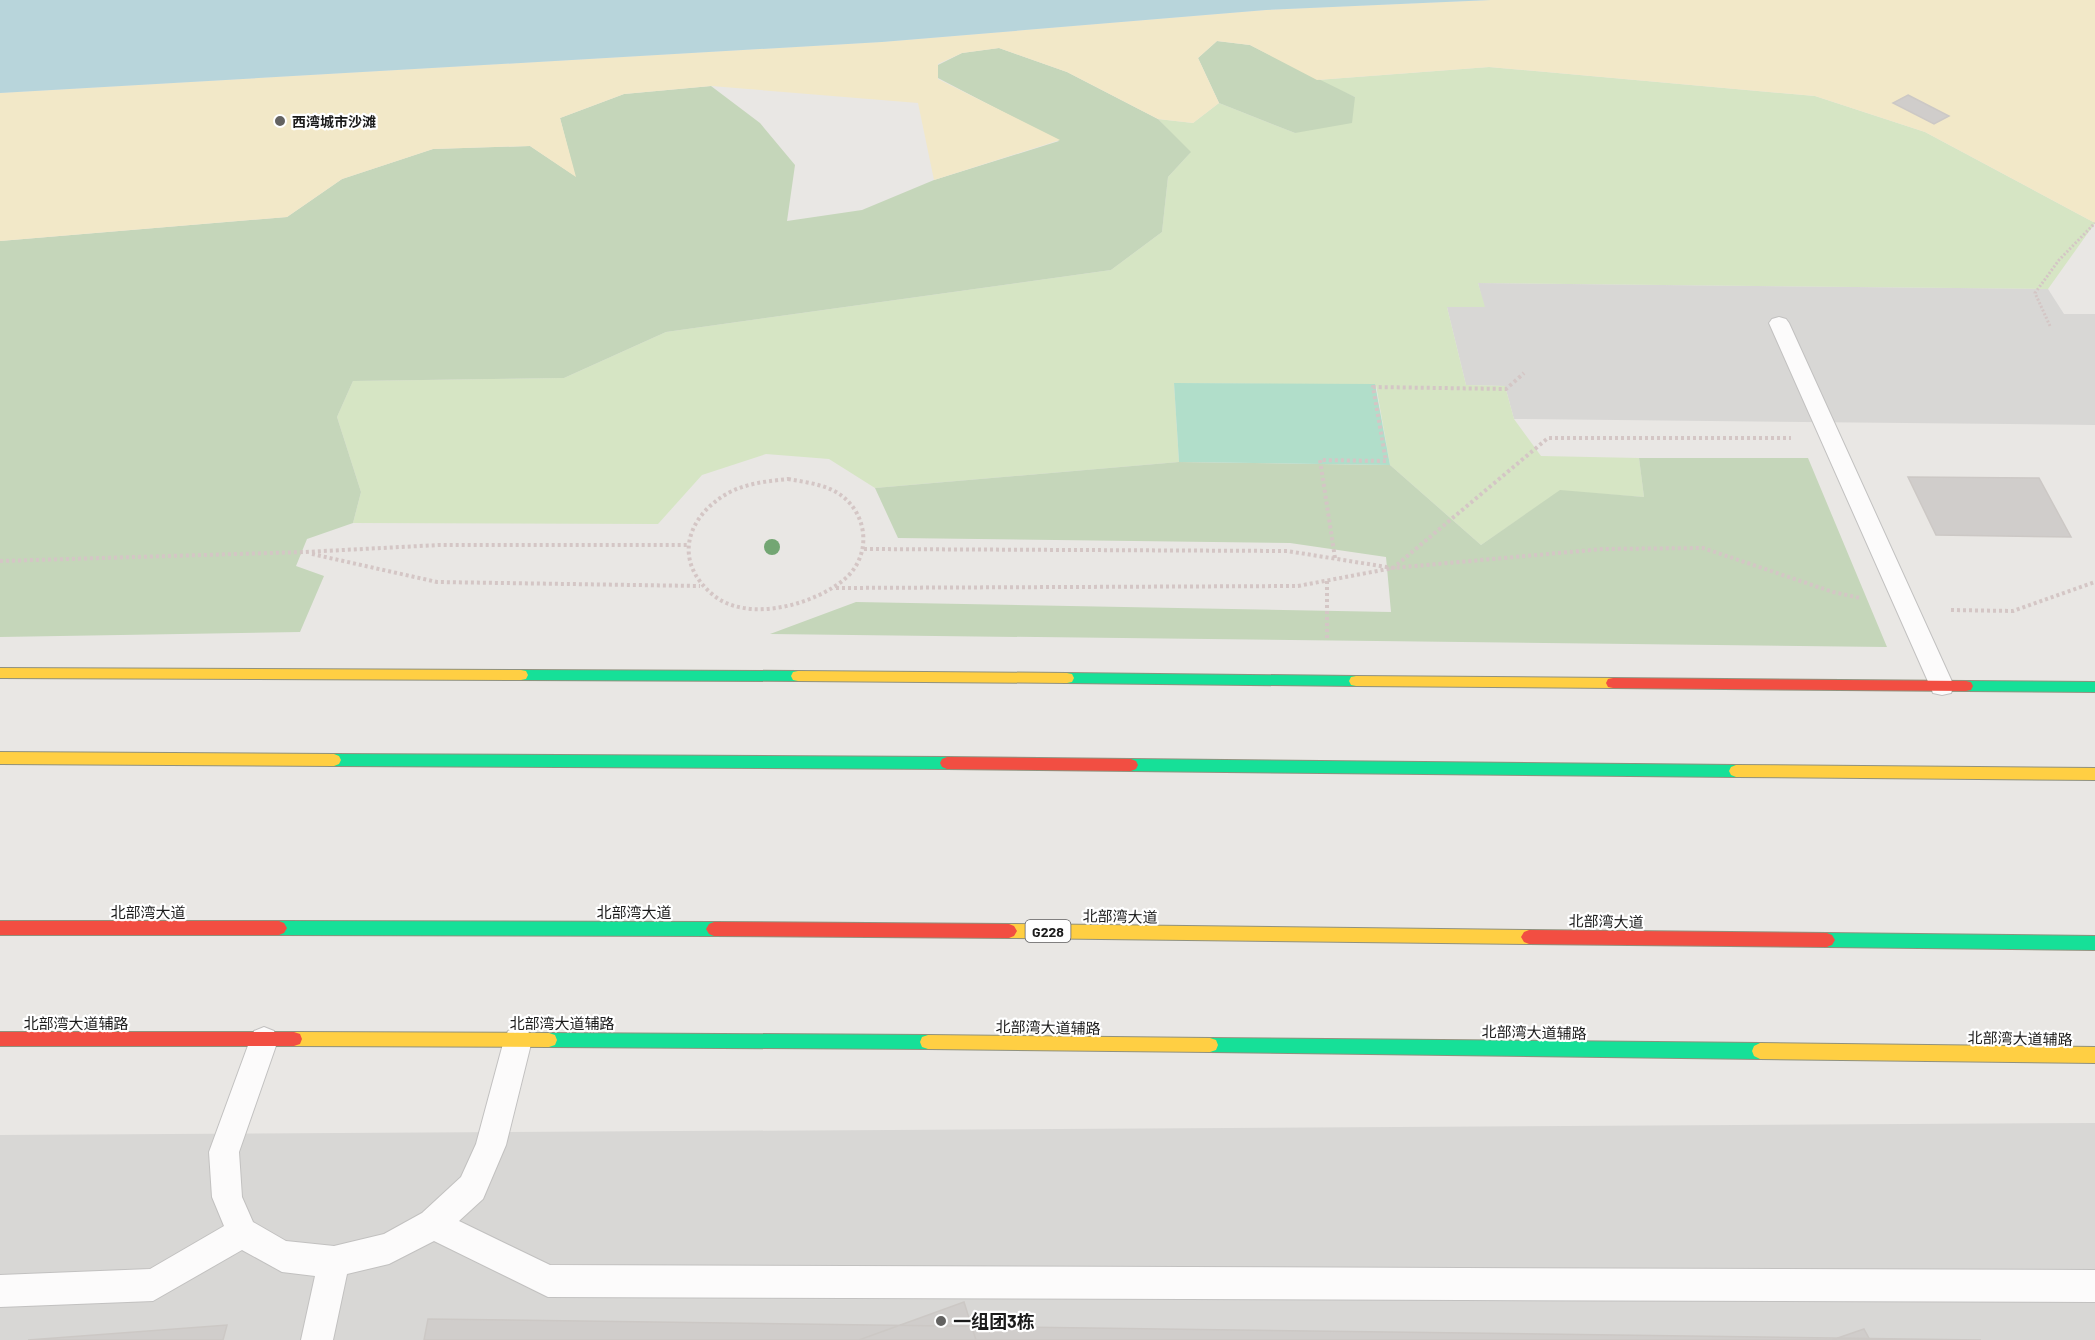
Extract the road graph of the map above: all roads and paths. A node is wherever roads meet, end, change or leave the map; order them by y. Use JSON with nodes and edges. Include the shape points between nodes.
{"nodes":[{"id":1,"x":2095,"y":223,"type":"edge"},
{"id":2,"x":1779,"y":323,"type":"dead end"},
{"id":3,"x":2050,"y":326,"type":"dead end"},
{"id":4,"x":1524,"y":374,"type":"dead end"},
{"id":5,"x":1831,"y":438,"type":"junction"},
{"id":6,"x":687,"y":545,"type":"junction"},
{"id":7,"x":864,"y":549,"type":"junction"},
{"id":8,"x":305,"y":552,"type":"junction"},
{"id":9,"x":1335,"y":558,"type":"junction"},
{"id":10,"x":0,"y":561,"type":"edge"},
{"id":11,"x":1393,"y":568,"type":"junction"},
{"id":12,"x":1327,"y":581,"type":"junction"},
{"id":13,"x":2095,"y":582,"type":"edge"},
{"id":14,"x":701,"y":585,"type":"junction"},
{"id":15,"x":836,"y":588,"type":"junction"},
{"id":16,"x":1908,"y":609,"type":"junction"},
{"id":17,"x":0,"y":673,"type":"edge"},
{"id":18,"x":1327,"y":680,"type":"junction"},
{"id":19,"x":1942,"y":686,"type":"junction"},
{"id":20,"x":2095,"y":687,"type":"edge"},
{"id":21,"x":0,"y":758,"type":"edge"},
{"id":22,"x":2095,"y":774,"type":"edge"},
{"id":23,"x":0,"y":928,"type":"edge"},
{"id":24,"x":2095,"y":943,"type":"edge"},
{"id":25,"x":0,"y":1039,"type":"edge"},
{"id":26,"x":264,"y":1040,"type":"junction"},
{"id":27,"x":518,"y":1040,"type":"junction"},
{"id":28,"x":2095,"y":1055,"type":"edge"},
{"id":29,"x":433,"y":1224,"type":"junction"},
{"id":30,"x":242,"y":1233,"type":"junction"},
{"id":31,"x":334,"y":1262,"type":"junction"},
{"id":32,"x":2095,"y":1286,"type":"edge"},
{"id":33,"x":0,"y":1291,"type":"edge"},
{"id":34,"x":317,"y":1340,"type":"edge"}],
"edges":[{"from":1,"to":3,"type":"path","via":[[2059,260],[2035,293]]},
{"from":2,"to":5,"type":"lane"},
{"from":4,"to":9,"type":"path","via":[[1506,389],[1373,387],[1386,461],[1320,460]]},
{"from":5,"to":11,"type":"path","via":[[1548,438]]},
{"from":5,"to":16,"type":"lane"},
{"from":6,"to":7,"type":"path","via":[[694,525],[710,506],[732,491],[759,482],[788,479],[815,483],[838,493],[855,509],[865,528]]},
{"from":6,"to":8,"type":"path","via":[[440,545]]},
{"from":6,"to":14,"type":"path","via":[[689,567]]},
{"from":7,"to":9,"type":"path","via":[[1287,551]]},
{"from":7,"to":15,"type":"path","via":[[854,570]]},
{"from":8,"to":10,"type":"path"},
{"from":8,"to":14,"type":"path","via":[[437,582]]},
{"from":9,"to":11,"type":"path"},
{"from":11,"to":12,"type":"path"},
{"from":11,"to":16,"type":"path","via":[[1603,549],[1703,548],[1833,592]]},
{"from":12,"to":15,"type":"path","via":[[1298,586]]},
{"from":12,"to":18,"type":"path"},
{"from":13,"to":16,"type":"path","via":[[2013,611]]},
{"from":14,"to":15,"type":"path","via":[[722,600],[759,609],[809,602]]},
{"from":16,"to":19,"type":"lane"},
{"from":17,"to":18,"type":"main road"},
{"from":18,"to":19,"type":"main road"},
{"from":19,"to":20,"type":"main road"},
{"from":21,"to":22,"type":"main road"},
{"from":23,"to":24,"type":"main road","name":"北部湾大道","number":"G228","via":[[804,929]]},
{"from":25,"to":26,"type":"main road","name":"北部湾大道辅路"},
{"from":26,"to":27,"type":"main road","name":"北部湾大道辅路"},
{"from":26,"to":30,"type":"lane","via":[[224,1152],[226,1197]]},
{"from":27,"to":28,"type":"main road","name":"北部湾大道辅路"},
{"from":27,"to":29,"type":"lane","via":[[491,1145],[472,1188]]},
{"from":29,"to":31,"type":"lane","via":[[389,1248]]},
{"from":29,"to":32,"type":"lane","via":[[548,1281]]},
{"from":30,"to":31,"type":"lane","via":[[282,1256]]},
{"from":30,"to":33,"type":"lane","via":[[153,1286]]},
{"from":31,"to":34,"type":"lane"}]}
